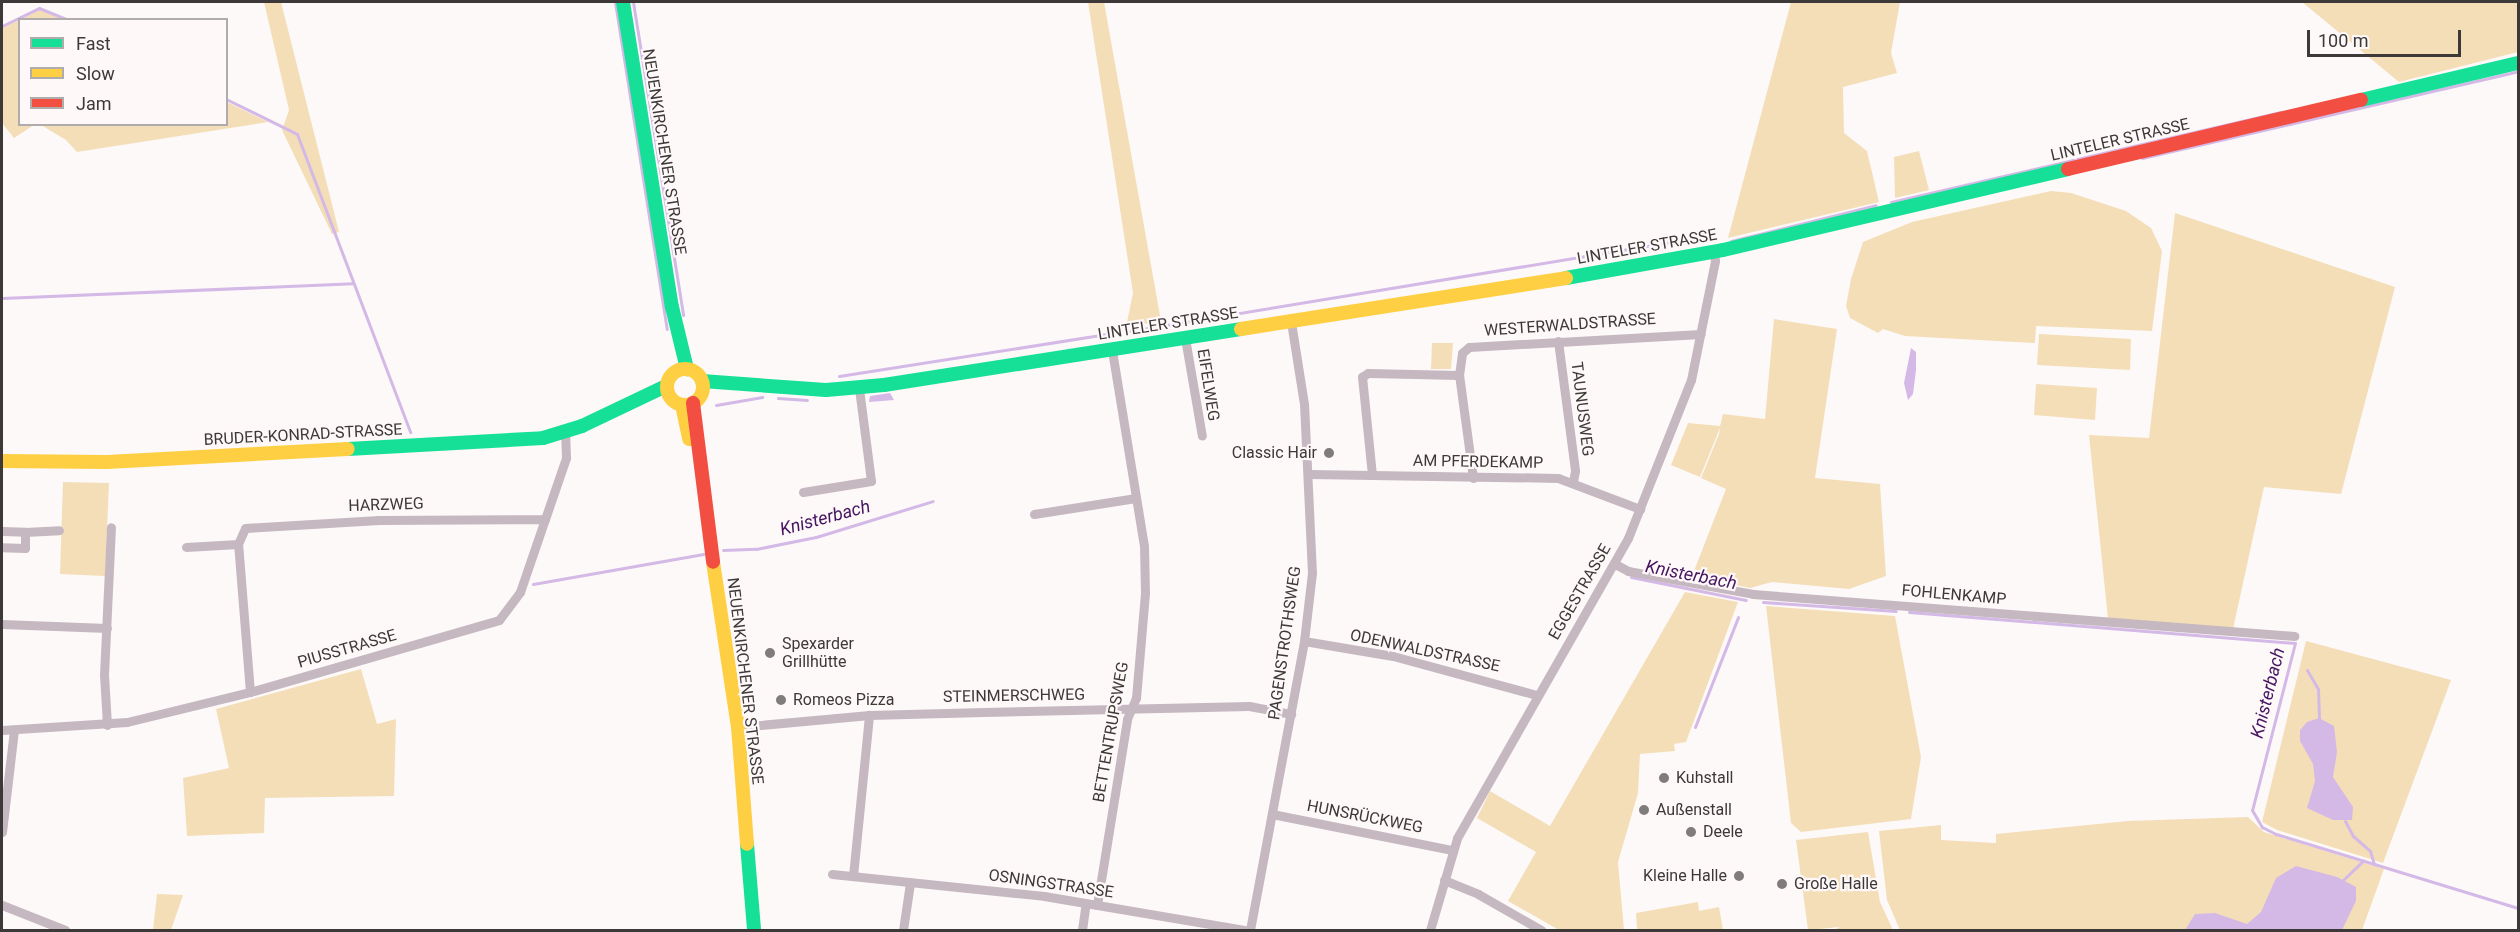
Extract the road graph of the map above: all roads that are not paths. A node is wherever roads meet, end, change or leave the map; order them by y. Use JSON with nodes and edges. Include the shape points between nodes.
{"nodes":[{"id":1,"x":623,"y":2,"type":"edge"},
{"id":2,"x":2518,"y":63,"type":"edge"},
{"id":3,"x":1714,"y":252,"type":"junction"},
{"id":4,"x":1291,"y":322,"type":"junction"},
{"id":5,"x":1701,"y":334,"type":"junction"},
{"id":6,"x":1185,"y":338,"type":"junction"},
{"id":7,"x":1558,"y":341,"type":"junction"},
{"id":8,"x":1112,"y":350,"type":"junction"},
{"id":9,"x":682,"y":370,"type":"junction"},
{"id":10,"x":1459,"y":375,"type":"junction"},
{"id":11,"x":859,"y":388,"type":"junction"},
{"id":12,"x":686,"y":395,"type":"junction"},
{"id":13,"x":566,"y":432,"type":"junction"},
{"id":14,"x":1202,"y":436,"type":"dead end"},
{"id":15,"x":2,"y":460,"type":"edge"},
{"id":16,"x":1310,"y":474,"type":"junction"},
{"id":17,"x":1372,"y":475,"type":"junction"},
{"id":18,"x":1473,"y":478,"type":"junction"},
{"id":19,"x":1572,"y":481,"type":"junction"},
{"id":20,"x":803,"y":492,"type":"dead end"},
{"id":21,"x":1137,"y":498,"type":"junction"},
{"id":22,"x":1640,"y":509,"type":"junction"},
{"id":23,"x":1034,"y":514,"type":"dead end"},
{"id":24,"x":545,"y":519,"type":"junction"},
{"id":25,"x":111,"y":526,"type":"dead end"},
{"id":26,"x":59,"y":530,"type":"dead end"},
{"id":27,"x":2,"y":531,"type":"edge"},
{"id":28,"x":25,"y":532,"type":"junction"},
{"id":29,"x":238,"y":544,"type":"junction"},
{"id":30,"x":186,"y":547,"type":"dead end"},
{"id":31,"x":2,"y":548,"type":"edge"},
{"id":32,"x":1615,"y":564,"type":"junction"},
{"id":33,"x":2,"y":624,"type":"edge"},
{"id":34,"x":107,"y":627,"type":"junction"},
{"id":35,"x":2294,"y":636,"type":"dead end"},
{"id":36,"x":1304,"y":641,"type":"junction"},
{"id":37,"x":250,"y":692,"type":"junction"},
{"id":38,"x":1537,"y":694,"type":"junction"},
{"id":39,"x":1131,"y":709,"type":"junction"},
{"id":40,"x":1291,"y":714,"type":"junction"},
{"id":41,"x":868,"y":715,"type":"junction"},
{"id":42,"x":106,"y":725,"type":"junction"},
{"id":43,"x":738,"y":727,"type":"junction"},
{"id":44,"x":2,"y":730,"type":"edge"},
{"id":45,"x":14,"y":730,"type":"junction"},
{"id":46,"x":1272,"y":814,"type":"junction"},
{"id":47,"x":2,"y":832,"type":"edge"},
{"id":48,"x":1452,"y":850,"type":"junction"},
{"id":49,"x":832,"y":874,"type":"dead end"},
{"id":50,"x":853,"y":876,"type":"junction"},
{"id":51,"x":1444,"y":880,"type":"junction"},
{"id":52,"x":910,"y":883,"type":"junction"},
{"id":53,"x":1086,"y":903,"type":"junction"},
{"id":54,"x":2,"y":905,"type":"edge"},
{"id":55,"x":1097,"y":905,"type":"junction"},
{"id":56,"x":65,"y":930,"type":"edge"},
{"id":57,"x":754,"y":930,"type":"edge"},
{"id":58,"x":903,"y":930,"type":"edge"},
{"id":59,"x":1082,"y":930,"type":"edge"},
{"id":60,"x":1244,"y":930,"type":"edge"},
{"id":61,"x":1250,"y":930,"type":"edge"},
{"id":62,"x":1430,"y":930,"type":"edge"},
{"id":63,"x":1541,"y":930,"type":"edge"}],
"edges":[{"from":1,"to":9,"type":"street","name":"NEUENKIRCHENER STRASSE"},
{"from":2,"to":3,"type":"street","name":"LINTELER STRASSE"},
{"from":3,"to":4,"type":"street","name":"LINTELER STRASSE"},
{"from":3,"to":5,"type":"street","name":"EGGESTRASSE"},
{"from":4,"to":6,"type":"street","name":"LINTELER STRASSE"},
{"from":4,"to":16,"type":"street","name":"PAGENSTROTHSWEG"},
{"from":5,"to":7,"type":"street","name":"WESTERWALDSTRASSE"},
{"from":5,"to":22,"type":"street","name":"EGGESTRASSE","via":[[1691,380]]},
{"from":6,"to":8,"type":"street","name":"LINTELER STRASSE"},
{"from":6,"to":14,"type":"street","name":"EIFELWEG"},
{"from":7,"to":10,"type":"street","name":"WESTERWALDSTRASSE","via":[[1469,347],[1462,353]]},
{"from":7,"to":19,"type":"street","name":"TAUNUSWEG","via":[[1575,471]]},
{"from":8,"to":11,"type":"street","name":"LINTELER STRASSE"},
{"from":8,"to":21,"type":"street","name":"BETTENTRUPSWEG"},
{"from":9,"to":12,"type":"street"},
{"from":9,"to":12,"type":"street"},
{"from":10,"to":17,"type":"street","via":[[1368,373],[1362,377]]},
{"from":10,"to":18,"type":"street","name":"WESTERWALDSTRASSE"},
{"from":11,"to":12,"type":"street","name":"LINTELER STRASSE","via":[[769,387]]},
{"from":11,"to":20,"type":"street","via":[[871,481]]},
{"from":12,"to":13,"type":"street","name":"BRUDER-KONRAD-STRASSE","via":[[602,416]]},
{"from":12,"to":43,"type":"street","name":"NEUENKIRCHENER STRASSE"},
{"from":13,"to":15,"type":"street","name":"BRUDER-KONRAD-STRASSE","via":[[524,439],[107,462]]},
{"from":13,"to":24,"type":"street","name":"PIUSSTRASSE","via":[[566,458]]},
{"from":16,"to":17,"type":"street","name":"AM PFERDEKAMP"},
{"from":16,"to":36,"type":"street","name":"PAGENSTROTHSWEG","via":[[1313,541]]},
{"from":17,"to":18,"type":"street","name":"AM PFERDEKAMP"},
{"from":18,"to":19,"type":"street","name":"AM PFERDEKAMP"},
{"from":19,"to":22,"type":"street","name":"AM PFERDEKAMP"},
{"from":21,"to":23,"type":"street"},
{"from":21,"to":39,"type":"street","name":"BETTENTRUPSWEG","via":[[1145,593],[1136,698]]},
{"from":22,"to":32,"type":"street","name":"EGGESTRASSE"},
{"from":24,"to":29,"type":"street","name":"HARZWEG","via":[[497,517],[251,526],[240,535]]},
{"from":24,"to":37,"type":"street","name":"PIUSSTRASSE","via":[[520,592],[499,620]]},
{"from":25,"to":34,"type":"street"},
{"from":26,"to":28,"type":"street"},
{"from":27,"to":28,"type":"street"},
{"from":28,"to":31,"type":"street","via":[[25,548]]},
{"from":29,"to":30,"type":"street"},
{"from":29,"to":37,"type":"street"},
{"from":32,"to":35,"type":"street","name":"FOHLENKAMP","via":[[1628,571],[1758,594]]},
{"from":32,"to":38,"type":"street","name":"EGGESTRASSE"},
{"from":33,"to":34,"type":"street"},
{"from":34,"to":42,"type":"street"},
{"from":36,"to":38,"type":"street","name":"ODENWALDSTRASSE","via":[[1393,656]]},
{"from":36,"to":40,"type":"street","name":"PAGENSTROTHSWEG"},
{"from":37,"to":42,"type":"street","name":"PIUSSTRASSE"},
{"from":38,"to":48,"type":"street","name":"EGGESTRASSE"},
{"from":39,"to":40,"type":"street","name":"STEINMERSCHWEG","via":[[1249,706]]},
{"from":39,"to":41,"type":"street","name":"STEINMERSCHWEG"},
{"from":39,"to":55,"type":"street","name":"BETTENTRUPSWEG"},
{"from":40,"to":46,"type":"street","name":"PAGENSTROTHSWEG"},
{"from":41,"to":43,"type":"street","name":"STEINMERSCHWEG"},
{"from":41,"to":50,"type":"street"},
{"from":42,"to":45,"type":"street","name":"PIUSSTRASSE"},
{"from":43,"to":57,"type":"street","name":"NEUENKIRCHENER STRASSE"},
{"from":44,"to":45,"type":"street","name":"PIUSSTRASSE"},
{"from":45,"to":47,"type":"street"},
{"from":46,"to":48,"type":"street","name":"HUNSRÜCKWEG"},
{"from":46,"to":61,"type":"street","name":"PAGENSTROTHSWEG"},
{"from":48,"to":51,"type":"street","name":"EGGESTRASSE"},
{"from":49,"to":50,"type":"street","name":"OSNINGSTRASSE"},
{"from":50,"to":52,"type":"street","name":"OSNINGSTRASSE"},
{"from":51,"to":62,"type":"street","name":"EGGESTRASSE"},
{"from":51,"to":63,"type":"street","via":[[1478,894]]},
{"from":52,"to":53,"type":"street","name":"OSNINGSTRASSE"},
{"from":52,"to":58,"type":"street"},
{"from":53,"to":55,"type":"street","name":"OSNINGSTRASSE"},
{"from":53,"to":59,"type":"street"},
{"from":54,"to":56,"type":"street"},
{"from":55,"to":60,"type":"street","name":"OSNINGSTRASSE"}]}
